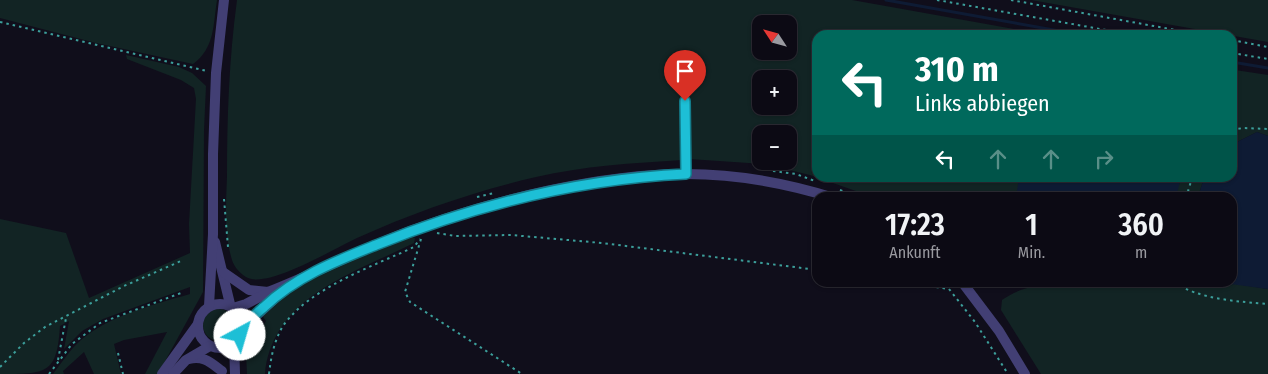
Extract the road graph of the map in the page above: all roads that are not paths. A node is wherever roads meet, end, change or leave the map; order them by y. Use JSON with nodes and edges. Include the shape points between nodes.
{"nodes":[{"id":1,"x":224,"y":0,"type":"edge"},
{"id":2,"x":685,"y":101,"type":"dead end"},
{"id":3,"x":686,"y":174,"type":"junction"},
{"id":4,"x":813,"y":192,"type":"edge"},
{"id":5,"x":213,"y":234,"type":"junction"},
{"id":6,"x":223,"y":272,"type":"junction"},
{"id":7,"x":292,"y":283,"type":"junction"},
{"id":8,"x":966,"y":287,"type":"edge"},
{"id":9,"x":268,"y":292,"type":"junction"},
{"id":10,"x":209,"y":306,"type":"junction"},
{"id":11,"x":230,"y":306,"type":"junction"},
{"id":12,"x":198,"y":324,"type":"junction"},
{"id":13,"x":241,"y":330,"type":"junction"},
{"id":14,"x":234,"y":342,"type":"junction"},
{"id":15,"x":213,"y":346,"type":"junction"},
{"id":16,"x":186,"y":360,"type":"junction"},
{"id":17,"x":222,"y":373,"type":"edge"},
{"id":18,"x":162,"y":374,"type":"edge"},
{"id":19,"x":173,"y":374,"type":"edge"},
{"id":20,"x":235,"y":374,"type":"edge"},
{"id":21,"x":1025,"y":374,"type":"edge"}],
"edges":[{"from":1,"to":5,"type":"street","via":[[216,73]]},
{"from":2,"to":3,"type":"lane"},
{"from":3,"to":4,"type":"street","via":[[774,181]]},
{"from":3,"to":7,"type":"street","via":[[634,177],[518,198],[419,228]]},
{"from":5,"to":6,"type":"street"},
{"from":5,"to":10,"type":"street"},
{"from":6,"to":9,"type":"street","via":[[249,290]]},
{"from":6,"to":11,"type":"street"},
{"from":7,"to":9,"type":"street"},
{"from":7,"to":13,"type":"street"},
{"from":8,"to":21,"type":"street","via":[[999,331]]},
{"from":9,"to":11,"type":"street","via":[[246,304]]},
{"from":10,"to":11,"type":"street","via":[[222,303]]},
{"from":10,"to":12,"type":"street","via":[[201,313]]},
{"from":11,"to":13,"type":"street","via":[[240,318]]},
{"from":12,"to":15,"type":"street","via":[[200,337]]},
{"from":12,"to":18,"type":"street"},
{"from":13,"to":14,"type":"street"},
{"from":14,"to":15,"type":"street","via":[[222,348]]},
{"from":14,"to":20,"type":"street"},
{"from":15,"to":16,"type":"street"},
{"from":15,"to":17,"type":"street"},
{"from":16,"to":17,"type":"street","via":[[202,358]]},
{"from":16,"to":19,"type":"street"}]}
